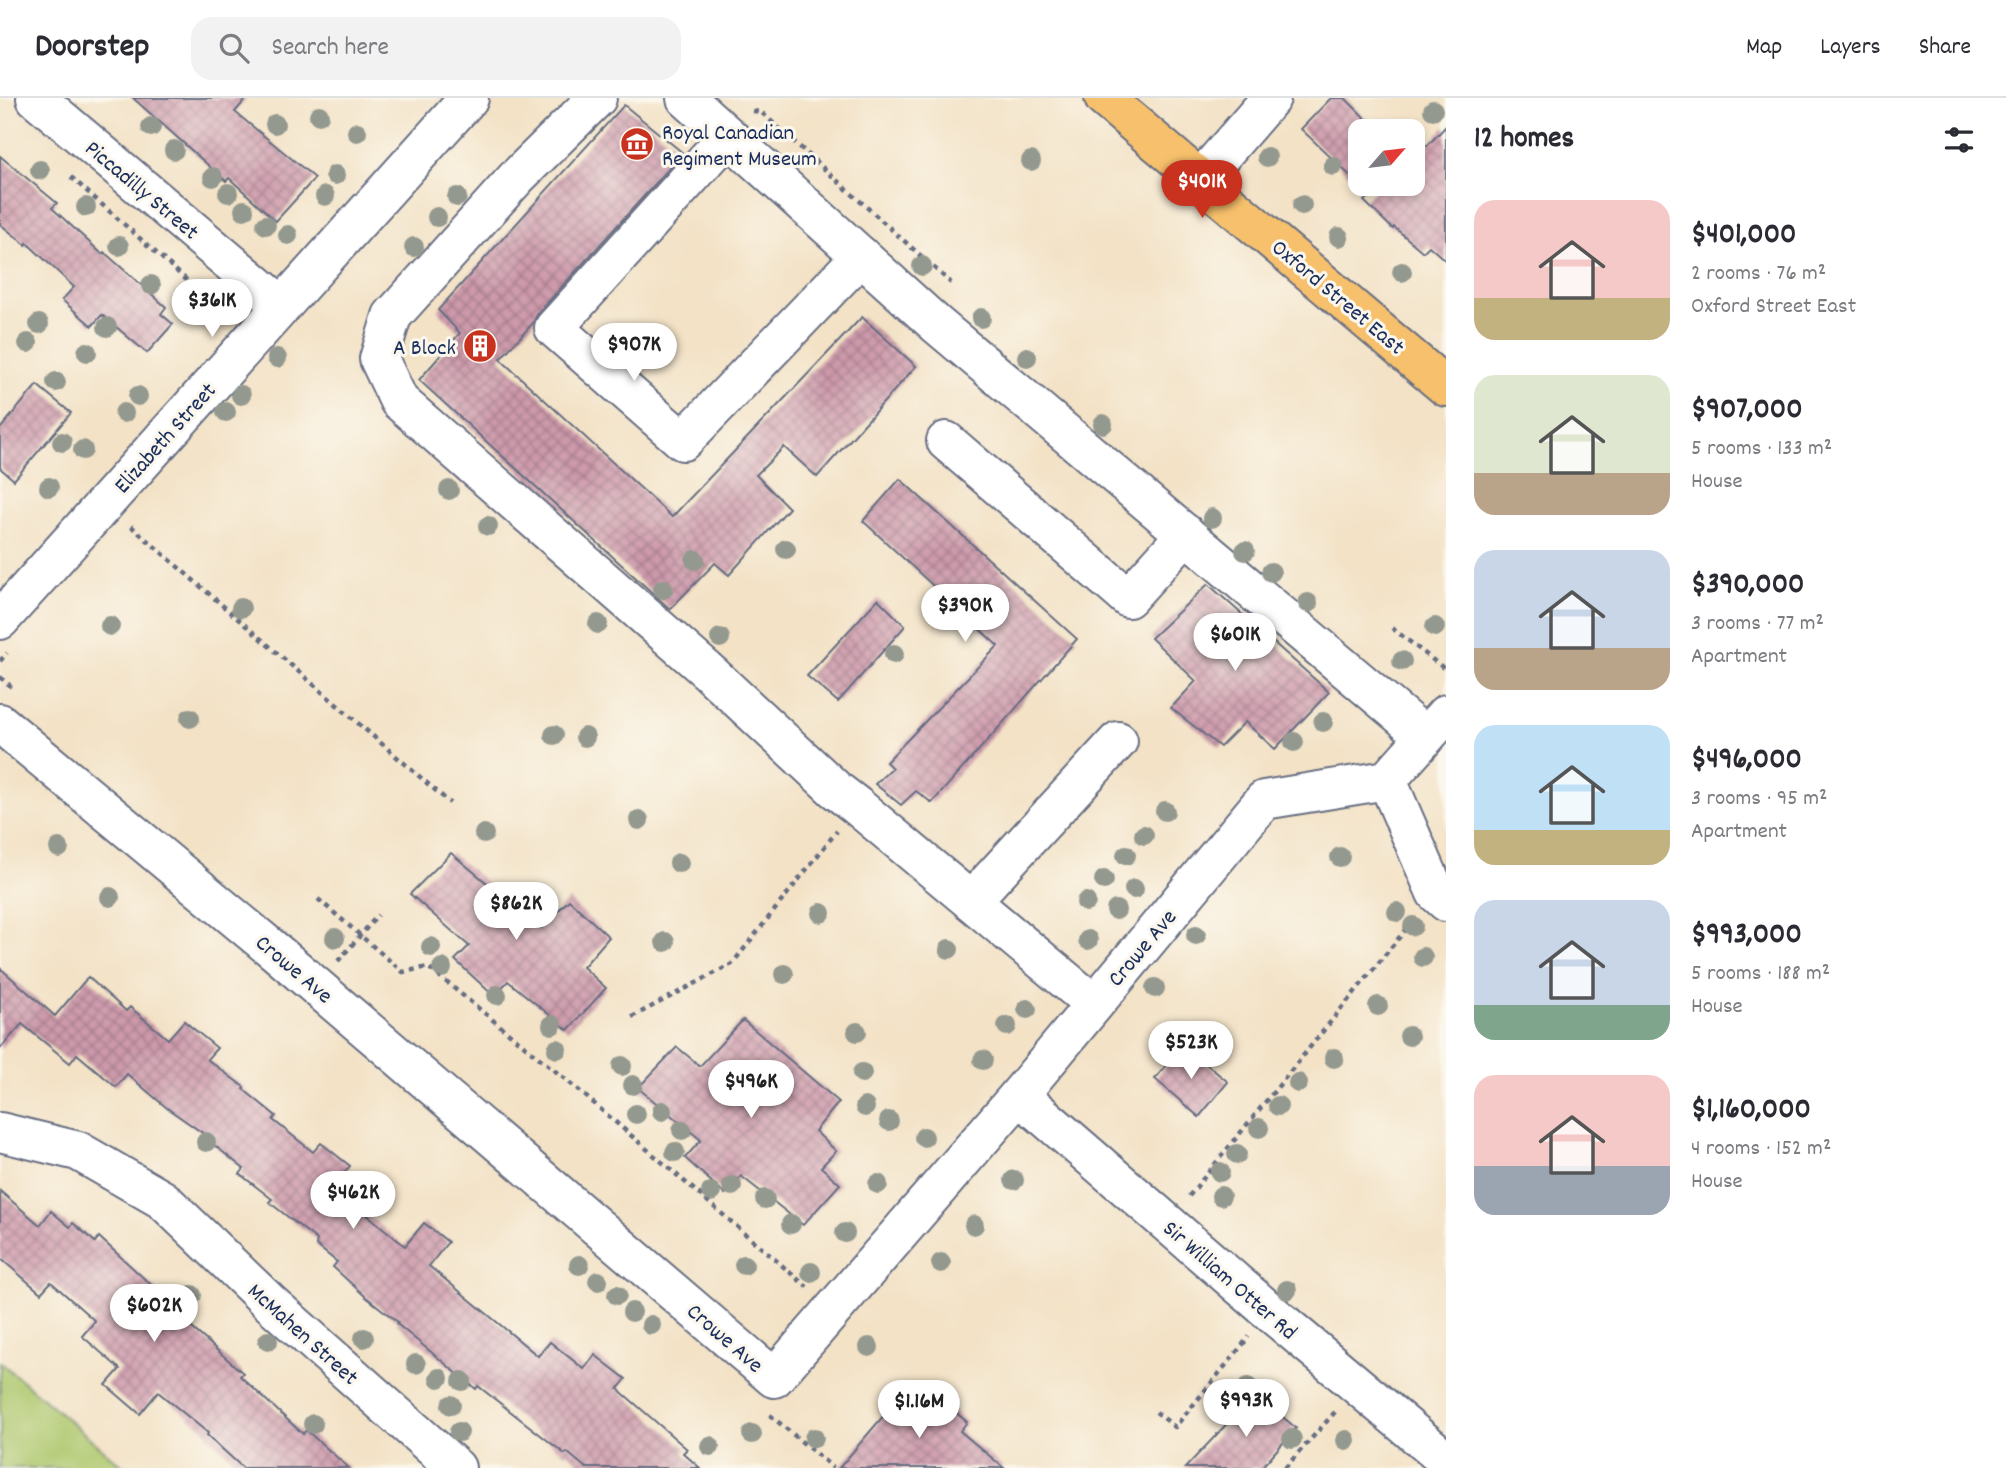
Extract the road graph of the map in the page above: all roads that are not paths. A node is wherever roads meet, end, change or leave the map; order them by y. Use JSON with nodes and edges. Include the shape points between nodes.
{"nodes":[{"id":1,"x":37,"y":98,"type":"edge"},
{"id":2,"x":469,"y":98,"type":"edge"},
{"id":3,"x":597,"y":98,"type":"edge"},
{"id":4,"x":686,"y":98,"type":"edge"},
{"id":5,"x":1104,"y":98,"type":"edge"},
{"id":6,"x":1271,"y":98,"type":"edge"},
{"id":7,"x":738,"y":123,"type":"junction"},
{"id":8,"x":1200,"y":180,"type":"junction"},
{"id":9,"x":861,"y":256,"type":"junction"},
{"id":10,"x":282,"y":306,"type":"junction"},
{"id":11,"x":1446,"y":387,"type":"edge"},
{"id":12,"x":946,"y":441,"type":"dead end"},
{"id":13,"x":1186,"y":534,"type":"junction"},
{"id":14,"x":0,"y":620,"type":"edge"},
{"id":15,"x":0,"y":723,"type":"edge"},
{"id":16,"x":1436,"y":725,"type":"edge"},
{"id":17,"x":1118,"y":741,"type":"dead end"},
{"id":18,"x":1387,"y":780,"type":"junction"},
{"id":19,"x":1441,"y":898,"type":"edge"},
{"id":20,"x":971,"y":901,"type":"junction"},
{"id":21,"x":1094,"y":1004,"type":"junction"},
{"id":22,"x":1019,"y":1095,"type":"junction"},
{"id":23,"x":0,"y":1132,"type":"edge"},
{"id":24,"x":1446,"y":1460,"type":"edge"},
{"id":25,"x":456,"y":1468,"type":"edge"}],
"edges":[{"from":1,"to":10,"type":"street","name":"Piccadilly Street"},
{"from":2,"to":10,"type":"street","name":"Elizabeth Street"},
{"from":3,"to":20,"type":"street","via":[[517,177],[392,316],[379,359],[399,401],[710,673],[836,790]]},
{"from":4,"to":7,"type":"street"},
{"from":5,"to":8,"type":"main road","name":"Oxford Street East"},
{"from":6,"to":8,"type":"street"},
{"from":7,"to":9,"type":"street"},
{"from":7,"to":9,"type":"street","via":[[554,328],[683,440]]},
{"from":8,"to":11,"type":"main road","name":"Oxford Street East"},
{"from":9,"to":13,"type":"street"},
{"from":10,"to":14,"type":"street","name":"Elizabeth Street"},
{"from":12,"to":13,"type":"street","via":[[1128,598]]},
{"from":13,"to":16,"type":"street"},
{"from":15,"to":22,"type":"street","name":"Crowe Ave","via":[[774,1378]]},
{"from":16,"to":18,"type":"street"},
{"from":17,"to":20,"type":"street"},
{"from":18,"to":19,"type":"street"},
{"from":18,"to":21,"type":"street","name":"Crowe Ave","via":[[1264,800]]},
{"from":20,"to":21,"type":"street"},
{"from":21,"to":22,"type":"street","name":"Crowe Ave"},
{"from":22,"to":24,"type":"street","name":"Sir William Otter Rd"},
{"from":23,"to":25,"type":"street","name":"McMahen Street","via":[[78,1152],[163,1200],[269,1302]]}]}
